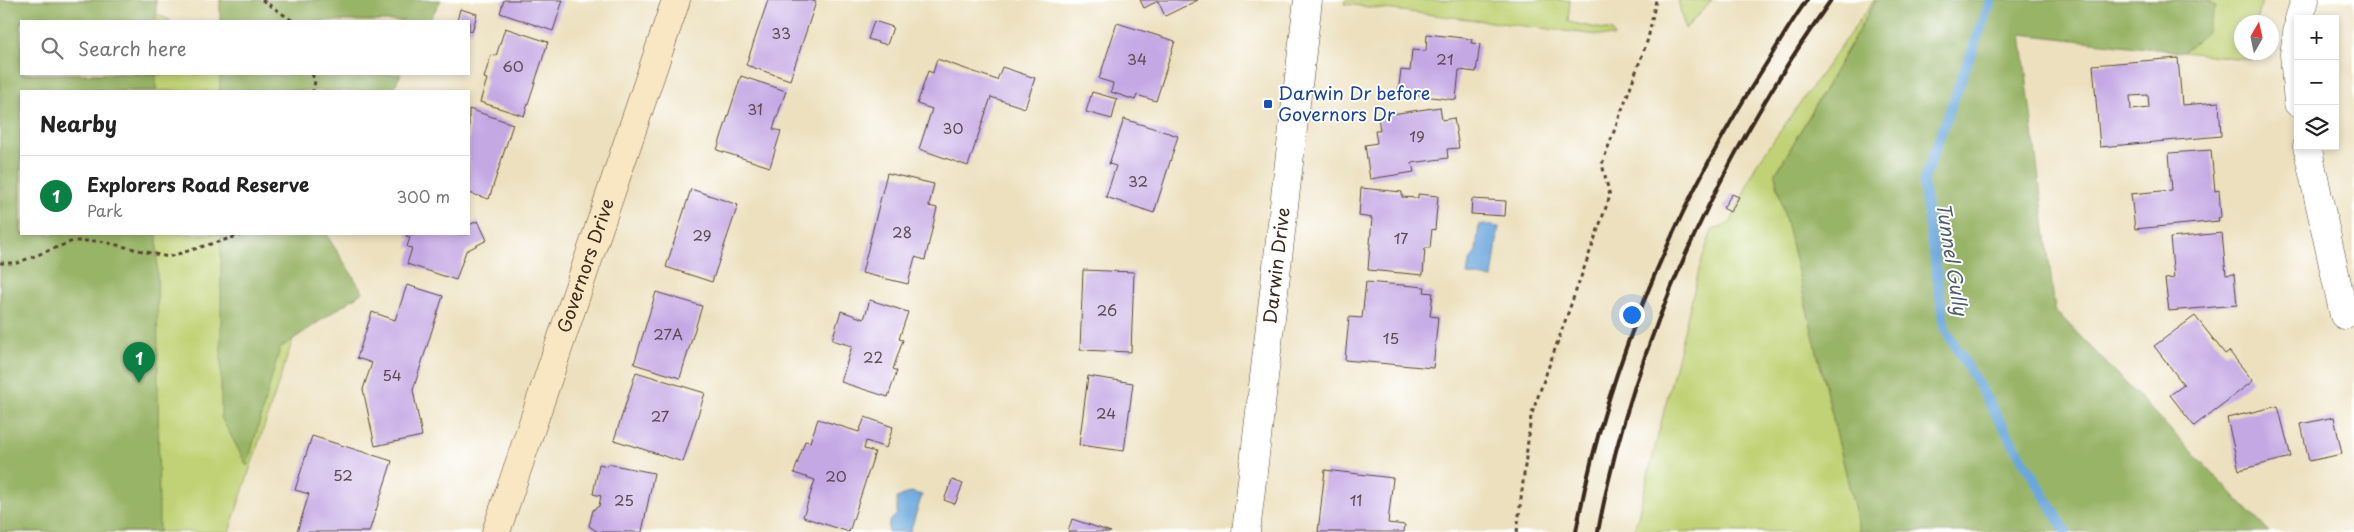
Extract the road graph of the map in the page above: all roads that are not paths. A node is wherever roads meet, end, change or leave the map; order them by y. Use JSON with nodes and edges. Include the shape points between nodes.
{"nodes":[{"id":1,"x":676,"y":0,"type":"edge"},
{"id":2,"x":1308,"y":0,"type":"edge"},
{"id":3,"x":2305,"y":0,"type":"edge"},
{"id":4,"x":2300,"y":15,"type":"edge"},
{"id":5,"x":2308,"y":150,"type":"edge"},
{"id":6,"x":2344,"y":315,"type":"dead end"},
{"id":7,"x":496,"y":532,"type":"edge"},
{"id":8,"x":1246,"y":532,"type":"edge"}],
"edges":[{"from":1,"to":7,"type":"main road","name":"Governors Drive"},
{"from":2,"to":8,"type":"street","name":"Darwin Drive"},
{"from":3,"to":4,"type":"street"},
{"from":5,"to":6,"type":"street"}]}
